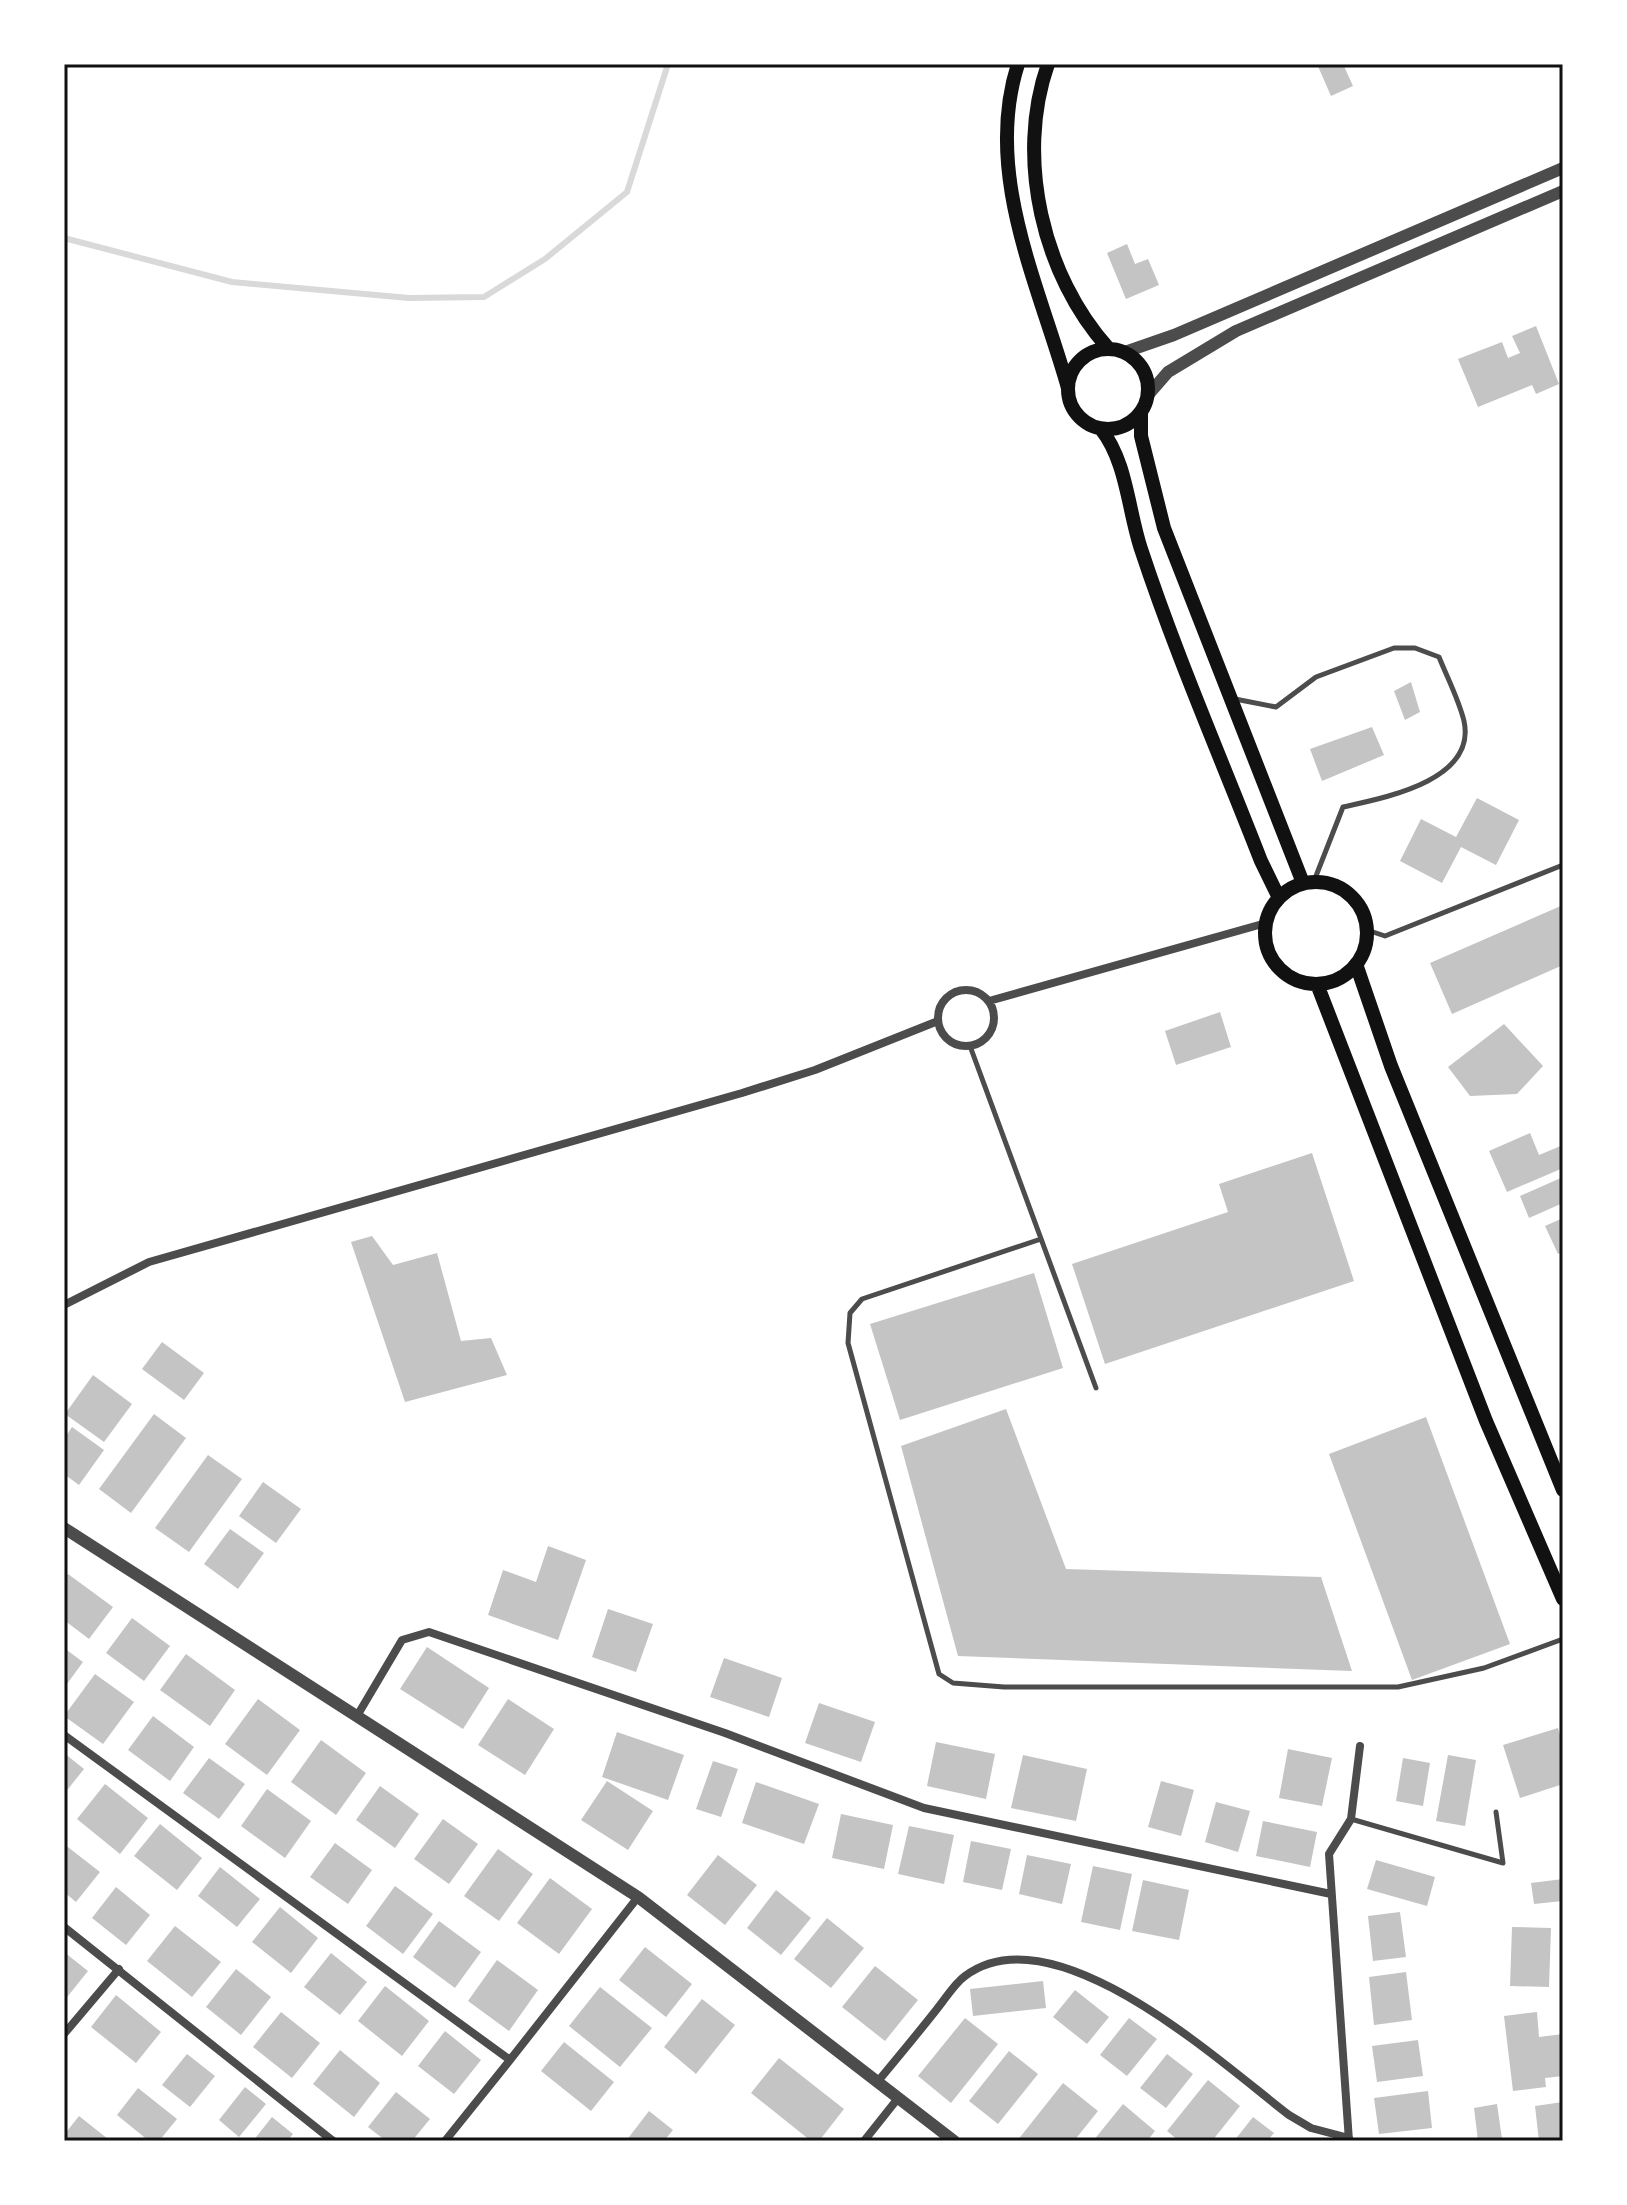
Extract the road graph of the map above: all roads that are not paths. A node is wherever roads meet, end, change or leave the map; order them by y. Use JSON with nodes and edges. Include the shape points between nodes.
{"nodes":[{"id":1,"x":1018,"y":64,"type":"edge"},
{"id":2,"x":1048,"y":64,"type":"edge"},
{"id":3,"x":1563,"y":168,"type":"edge"},
{"id":4,"x":1563,"y":191,"type":"edge"},
{"id":5,"x":1108,"y":348,"type":"junction"},
{"id":6,"x":1125,"y":352,"type":"junction"},
{"id":7,"x":1068,"y":388,"type":"junction"},
{"id":8,"x":1148,"y":395,"type":"junction"},
{"id":9,"x":1141,"y":412,"type":"junction"},
{"id":10,"x":1101,"y":429,"type":"junction"},
{"id":11,"x":1230,"y":697,"type":"junction"},
{"id":12,"x":1563,"y":865,"type":"edge"},
{"id":13,"x":1308,"y":882,"type":"junction"},
{"id":14,"x":1279,"y":898,"type":"junction"},
{"id":15,"x":1266,"y":923,"type":"junction"},
{"id":16,"x":1367,"y":930,"type":"junction"},
{"id":17,"x":1356,"y":964,"type":"junction"},
{"id":18,"x":1317,"y":984,"type":"junction"},
{"id":19,"x":989,"y":1001,"type":"junction"},
{"id":20,"x":938,"y":1021,"type":"junction"},
{"id":21,"x":970,"y":1046,"type":"junction"},
{"id":22,"x":1041,"y":1239,"type":"junction"},
{"id":23,"x":65,"y":1303,"type":"edge"},
{"id":24,"x":1096,"y":1388,"type":"dead end"},
{"id":25,"x":1563,"y":1490,"type":"edge"},
{"id":26,"x":66,"y":1533,"type":"edge"},
{"id":27,"x":1563,"y":1599,"type":"edge"},
{"id":28,"x":1563,"y":1639,"type":"edge"},
{"id":29,"x":357,"y":1716,"type":"junction"},
{"id":30,"x":64,"y":1735,"type":"edge"},
{"id":31,"x":1360,"y":1746,"type":"dead end"},
{"id":32,"x":1496,"y":1812,"type":"dead end"},
{"id":33,"x":1351,"y":1819,"type":"junction"},
{"id":34,"x":1331,"y":1894,"type":"junction"},
{"id":35,"x":638,"y":1897,"type":"junction"},
{"id":36,"x":64,"y":1927,"type":"edge"},
{"id":37,"x":119,"y":1969,"type":"junction"},
{"id":38,"x":64,"y":2034,"type":"edge"},
{"id":39,"x":510,"y":2060,"type":"junction"},
{"id":40,"x":879,"y":2080,"type":"junction"},
{"id":41,"x":899,"y":2097,"type":"junction"},
{"id":42,"x":1349,"y":2140,"type":"edge"},
{"id":43,"x":333,"y":2141,"type":"edge"},
{"id":44,"x":445,"y":2141,"type":"edge"},
{"id":45,"x":864,"y":2141,"type":"edge"},
{"id":46,"x":954,"y":2141,"type":"edge"}],
"edges":[{"from":1,"to":7,"type":"main road","via":[[1008,119],[1013,212]]},
{"from":2,"to":5,"type":"main road","via":[[1034,124],[1037,199],[1070,297]]},
{"from":3,"to":6,"type":"street"},
{"from":4,"to":8,"type":"street","via":[[1249,325],[1168,372]]},
{"from":5,"to":6,"type":"main road"},
{"from":5,"to":7,"type":"main road","via":[[1076,365]]},
{"from":6,"to":8,"type":"main road","via":[[1146,375]]},
{"from":7,"to":10,"type":"main road","via":[[1082,421]]},
{"from":8,"to":9,"type":"main road"},
{"from":9,"to":10,"type":"main road","via":[[1121,428]]},
{"from":9,"to":11,"type":"main road","via":[[1155,500]]},
{"from":10,"to":14,"type":"main road","via":[[1114,451],[1164,611]]},
{"from":11,"to":13,"type":"main road"},
{"from":11,"to":13,"type":"lane","via":[[1276,707],[1316,677],[1394,648],[1415,648],[1439,657],[1465,724],[1461,747],[1448,769],[1406,792],[1343,807]]},
{"from":12,"to":16,"type":"lane","via":[[1385,936]]},
{"from":13,"to":14,"type":"main road"},
{"from":13,"to":16,"type":"main road","via":[[1328,882],[1351,895]]},
{"from":14,"to":15,"type":"main road"},
{"from":15,"to":18,"type":"main road","via":[[1265,938],[1277,966],[1289,976]]},
{"from":15,"to":19,"type":"street"},
{"from":16,"to":17,"type":"main road"},
{"from":17,"to":18,"type":"main road","via":[[1339,979]]},
{"from":17,"to":25,"type":"main road","via":[[1391,1066]]},
{"from":18,"to":27,"type":"main road","via":[[1486,1421]]},
{"from":19,"to":20,"type":"street","via":[[973,990],[956,991],[942,1003]]},
{"from":19,"to":21,"type":"street","via":[[992,1029]]},
{"from":20,"to":21,"type":"street","via":[[945,1037]]},
{"from":20,"to":23,"type":"street","via":[[742,1093],[149,1262]]},
{"from":21,"to":22,"type":"lane"},
{"from":22,"to":24,"type":"lane"},
{"from":22,"to":28,"type":"lane","via":[[862,1299],[850,1313],[848,1343],[939,1674],[953,1683],[1004,1687],[1398,1687],[1484,1668]]},
{"from":26,"to":29,"type":"street"},
{"from":29,"to":34,"type":"street","via":[[402,1640],[429,1632],[924,1808]]},
{"from":29,"to":35,"type":"street"},
{"from":30,"to":39,"type":"street"},
{"from":31,"to":33,"type":"street"},
{"from":32,"to":33,"type":"lane","via":[[1503,1863]]},
{"from":33,"to":34,"type":"street","via":[[1329,1854]]},
{"from":34,"to":42,"type":"street"},
{"from":35,"to":39,"type":"street"},
{"from":35,"to":40,"type":"street"},
{"from":36,"to":37,"type":"street"},
{"from":37,"to":38,"type":"street"},
{"from":37,"to":43,"type":"street"},
{"from":39,"to":44,"type":"street"},
{"from":40,"to":41,"type":"street"},
{"from":40,"to":42,"type":"street","via":[[963,1977],[984,1965],[1015,1960],[1051,1963],[1130,1997],[1289,2115]]},
{"from":41,"to":45,"type":"street"},
{"from":41,"to":46,"type":"street"}]}
